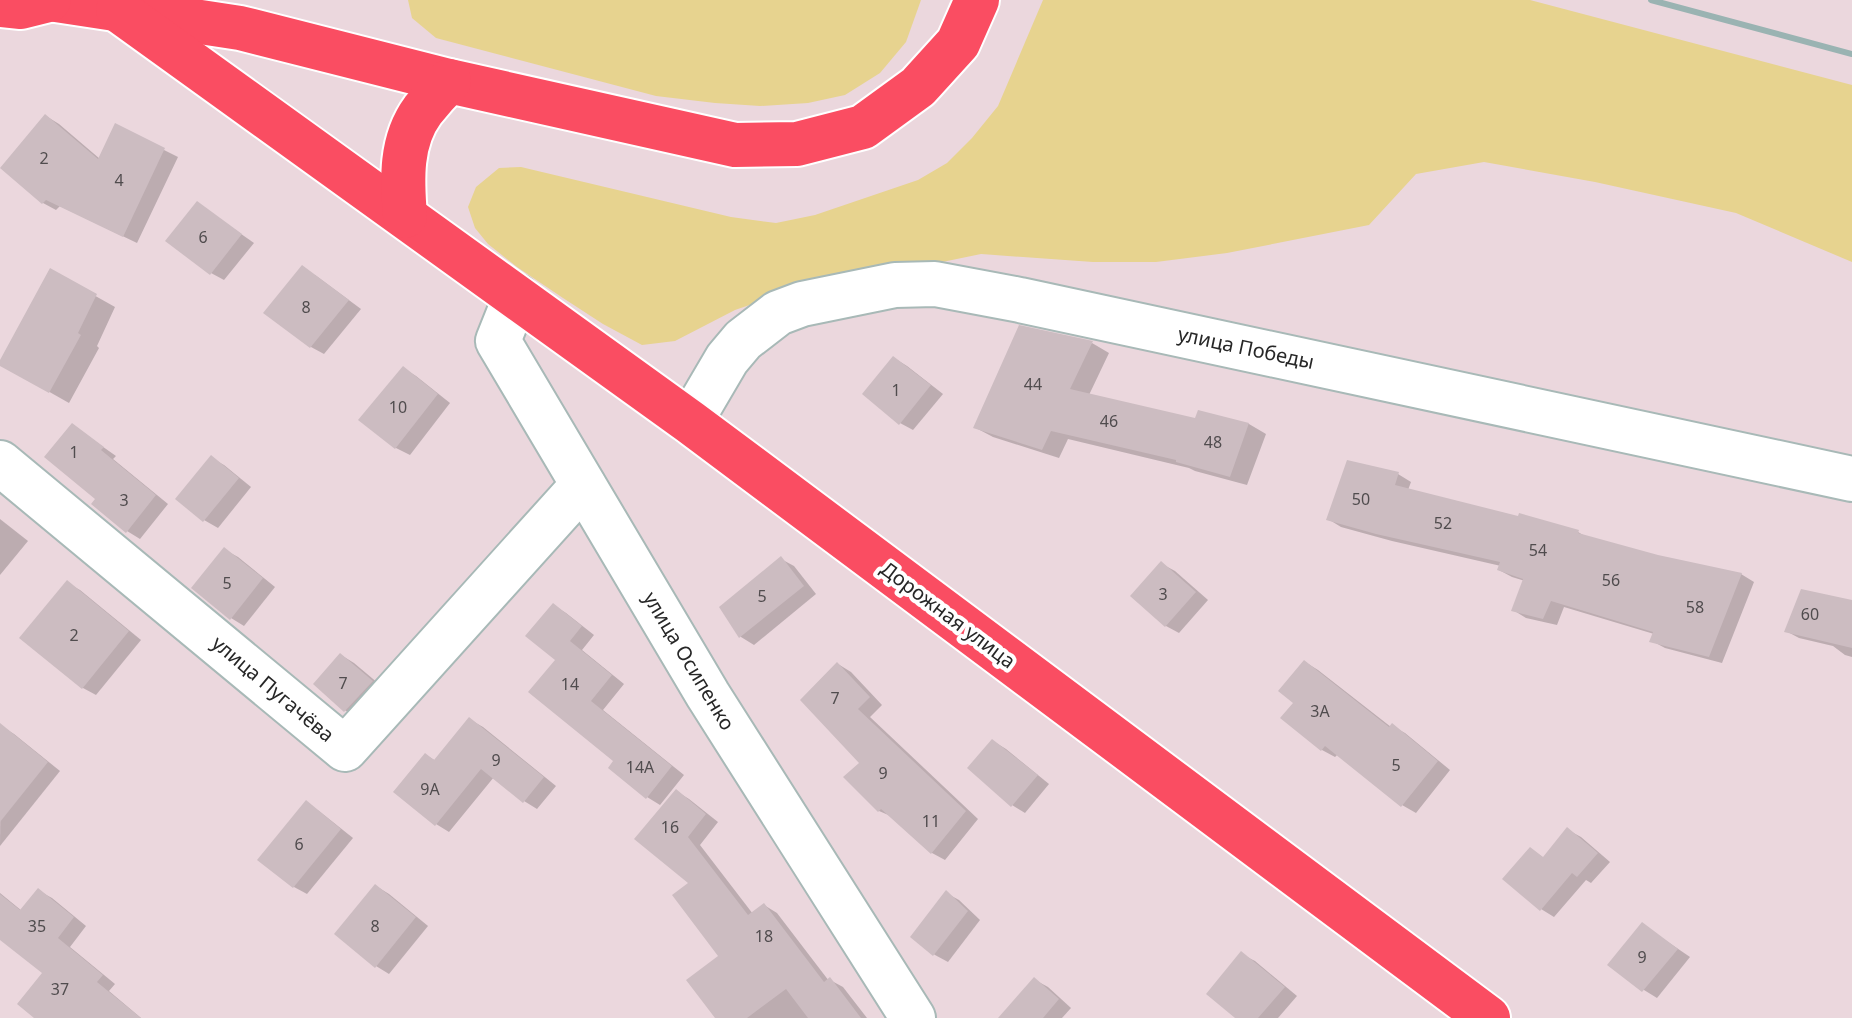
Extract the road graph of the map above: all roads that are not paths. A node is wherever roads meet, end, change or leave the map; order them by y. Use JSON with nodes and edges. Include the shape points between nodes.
{"nodes":[{"id":1,"x":49,"y":0,"type":"edge"},
{"id":2,"x":56,"y":0,"type":"edge"},
{"id":3,"x":207,"y":0,"type":"edge"},
{"id":4,"x":977,"y":0,"type":"edge"},
{"id":5,"x":0,"y":5,"type":"edge"},
{"id":6,"x":118,"y":10,"type":"junction"},
{"id":7,"x":240,"y":28,"type":"junction"},
{"id":8,"x":449,"y":81,"type":"junction"},
{"id":9,"x":405,"y":216,"type":"junction"},
{"id":10,"x":516,"y":296,"type":"junction"},
{"id":11,"x":690,"y":422,"type":"junction"},
{"id":12,"x":0,"y":463,"type":"edge"},
{"id":13,"x":1852,"y":479,"type":"edge"},
{"id":14,"x":583,"y":485,"type":"junction"},
{"id":15,"x":913,"y":1018,"type":"edge"},
{"id":16,"x":1488,"y":1018,"type":"edge"}],
"edges":[{"from":1,"to":5,"type":"main road","via":[[21,7]]},
{"from":2,"to":6,"type":"main road"},
{"from":3,"to":7,"type":"main road"},
{"from":4,"to":8,"type":"main road","via":[[958,43],[918,87],[863,127],[797,144],[735,145]]},
{"from":6,"to":7,"type":"main road"},
{"from":6,"to":9,"type":"main road","name":"Дорожная улица"},
{"from":7,"to":8,"type":"main road"},
{"from":8,"to":9,"type":"main road","via":[[414,125],[404,156]]},
{"from":9,"to":10,"type":"main road","name":"Дорожная улица"},
{"from":10,"to":11,"type":"main road","name":"Дорожная улица"},
{"from":10,"to":14,"type":"street","name":"улица Осипенко","via":[[498,341]]},
{"from":11,"to":13,"type":"street","name":"улица Победы","via":[[727,359],[778,313],[895,285],[935,284]]},
{"from":11,"to":16,"type":"main road","name":"Дорожная улица"},
{"from":12,"to":14,"type":"street","name":"улица Пугачёва","via":[[345,749]]},
{"from":14,"to":15,"type":"street","name":"улица Осипенко","via":[[708,695]]}]}
